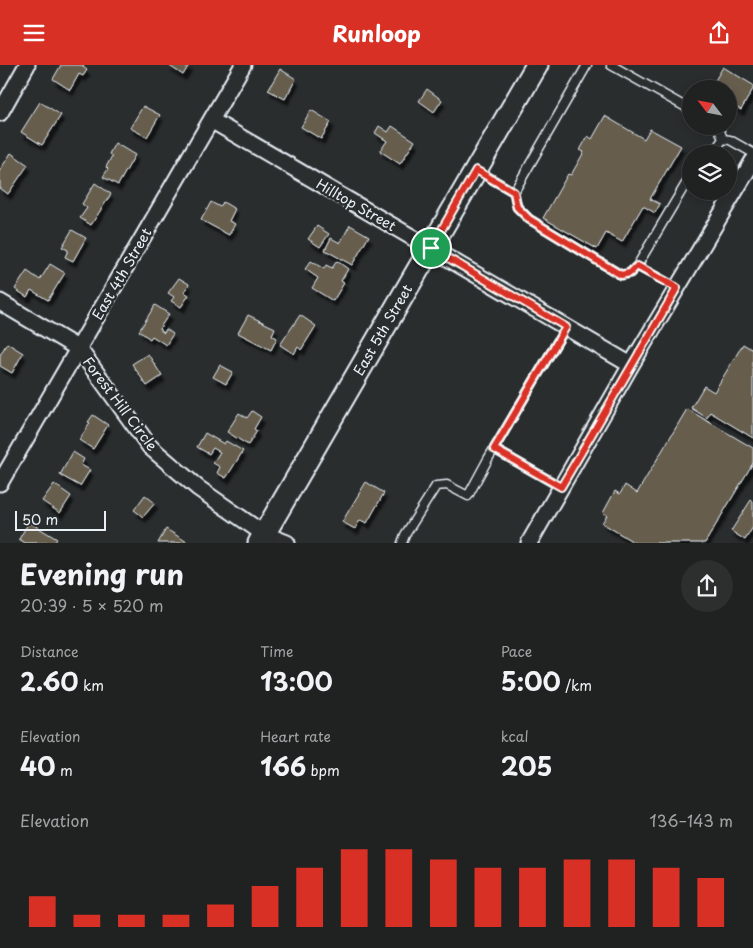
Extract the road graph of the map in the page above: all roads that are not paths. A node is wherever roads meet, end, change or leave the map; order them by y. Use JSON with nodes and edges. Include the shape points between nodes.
{"nodes":[{"id":1,"x":27,"y":65,"type":"edge"},
{"id":2,"x":243,"y":65,"type":"edge"},
{"id":3,"x":537,"y":65,"type":"edge"},
{"id":4,"x":587,"y":65,"type":"edge"},
{"id":5,"x":611,"y":65,"type":"edge"},
{"id":6,"x":682,"y":105,"type":"edge"},
{"id":7,"x":0,"y":113,"type":"edge"},
{"id":8,"x":211,"y":120,"type":"junction"},
{"id":9,"x":721,"y":135,"type":"edge"},
{"id":10,"x":723,"y":139,"type":"junction"},
{"id":11,"x":719,"y":145,"type":"edge"},
{"id":12,"x":753,"y":153,"type":"edge"},
{"id":13,"x":753,"y":161,"type":"edge"},
{"id":14,"x":476,"y":170,"type":"junction"},
{"id":15,"x":682,"y":190,"type":"edge"},
{"id":16,"x":514,"y":192,"type":"junction"},
{"id":17,"x":431,"y":248,"type":"junction"},
{"id":18,"x":637,"y":266,"type":"junction"},
{"id":19,"x":677,"y":288,"type":"junction"},
{"id":20,"x":0,"y":303,"type":"edge"},
{"id":21,"x":566,"y":327,"type":"junction"},
{"id":22,"x":79,"y":349,"type":"junction"},
{"id":23,"x":631,"y":365,"type":"junction"},
{"id":24,"x":494,"y":449,"type":"junction"},
{"id":25,"x":0,"y":483,"type":"edge"},
{"id":26,"x":561,"y":487,"type":"junction"},
{"id":27,"x":261,"y":538,"type":"edge"},
{"id":28,"x":287,"y":543,"type":"edge"},
{"id":29,"x":402,"y":543,"type":"edge"},
{"id":30,"x":529,"y":543,"type":"edge"}],
"edges":[{"from":1,"to":7,"type":"street"},
{"from":2,"to":8,"type":"street","name":"East 4th Street"},
{"from":3,"to":14,"type":"main road","name":"East 5th Street"},
{"from":4,"to":16,"type":"lane"},
{"from":5,"to":6,"type":"lane"},
{"from":8,"to":17,"type":"street","name":"Hilltop Street"},
{"from":8,"to":22,"type":"street","name":"East 4th Street"},
{"from":9,"to":10,"type":"lane"},
{"from":10,"to":11,"type":"lane"},
{"from":10,"to":12,"type":"lane"},
{"from":13,"to":19,"type":"street"},
{"from":14,"to":16,"type":"lane"},
{"from":14,"to":17,"type":"main road","name":"East 5th Street"},
{"from":15,"to":18,"type":"lane"},
{"from":16,"to":18,"type":"lane","via":[[517,207],[545,230],[621,275],[630,273]]},
{"from":17,"to":21,"type":"street","name":"Hilltop Street"},
{"from":17,"to":27,"type":"main road","name":"East 5th Street"},
{"from":18,"to":19,"type":"lane"},
{"from":19,"to":23,"type":"street"},
{"from":20,"to":22,"type":"street","name":"Forest Hill Circle"},
{"from":21,"to":23,"type":"street","name":"Hilltop Street"},
{"from":21,"to":24,"type":"lane"},
{"from":22,"to":25,"type":"street","name":"East 4th Street"},
{"from":22,"to":27,"type":"street","name":"Forest Hill Circle","via":[[150,447]]},
{"from":23,"to":26,"type":"street"},
{"from":24,"to":26,"type":"lane"},
{"from":24,"to":29,"type":"lane","via":[[468,496],[447,485],[436,486]]},
{"from":26,"to":30,"type":"street"},
{"from":27,"to":28,"type":"street","name":"Forest Hill Circle"}]}
